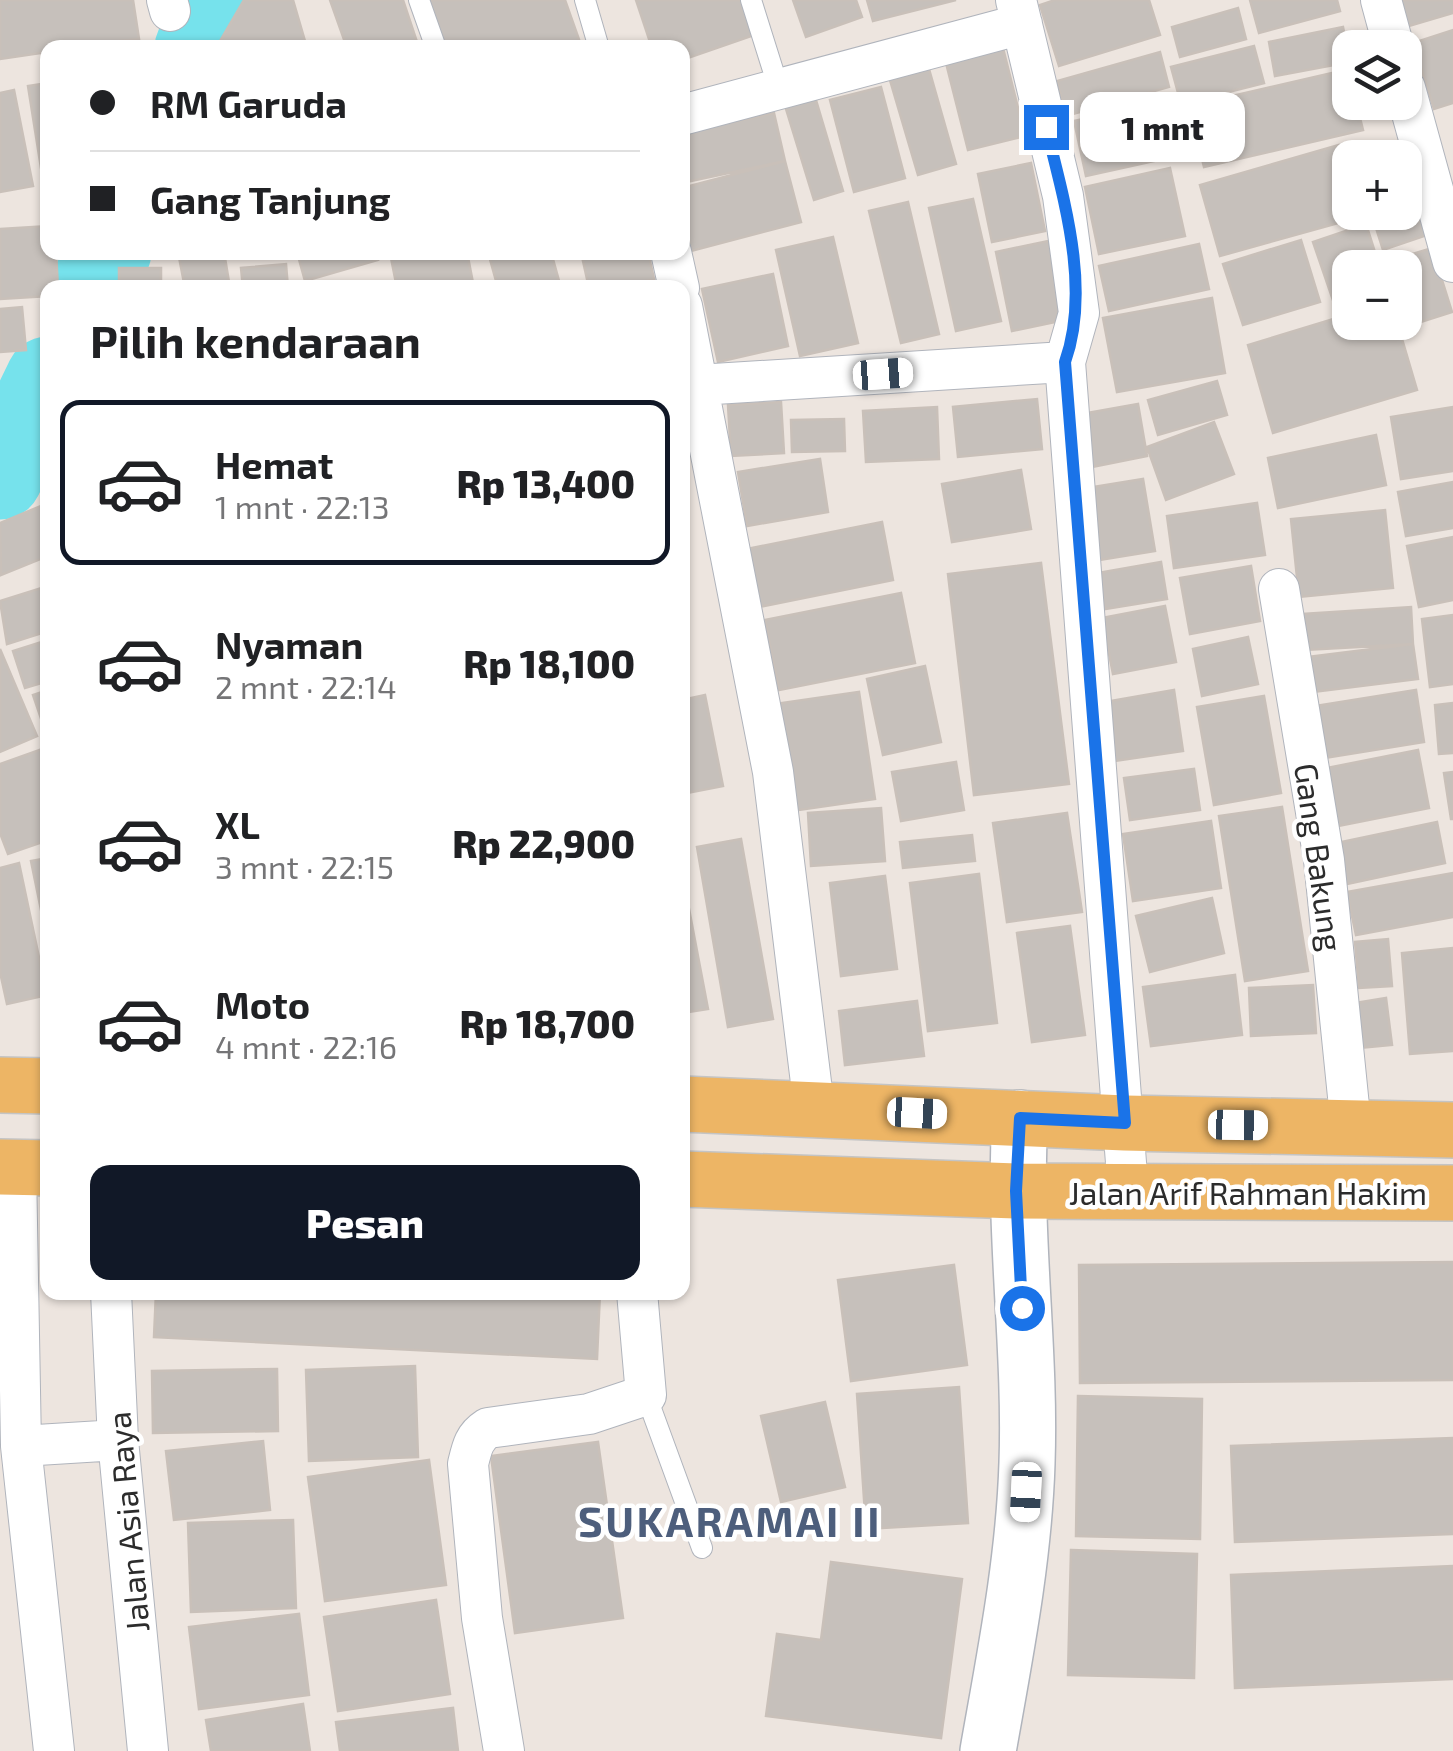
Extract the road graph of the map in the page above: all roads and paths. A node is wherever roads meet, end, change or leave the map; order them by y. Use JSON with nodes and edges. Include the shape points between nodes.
{"nodes":[{"id":1,"x":419,"y":0,"type":"edge"},
{"id":2,"x":585,"y":0,"type":"edge"},
{"id":3,"x":751,"y":0,"type":"edge"},
{"id":4,"x":1380,"y":0,"type":"edge"},
{"id":5,"x":1019,"y":12,"type":"edge"},
{"id":6,"x":1389,"y":30,"type":"edge"},
{"id":7,"x":433,"y":40,"type":"edge"},
{"id":8,"x":597,"y":40,"type":"edge"},
{"id":9,"x":778,"y":86,"type":"junction"},
{"id":10,"x":690,"y":112,"type":"edge"},
{"id":11,"x":1414,"y":120,"type":"edge"},
{"id":12,"x":1453,"y":262,"type":"edge"},
{"id":13,"x":1065,"y":362,"type":"junction"},
{"id":14,"x":691,"y":386,"type":"edge"},
{"id":15,"x":1279,"y":588,"type":"dead end"},
{"id":16,"x":0,"y":1085,"type":"edge"},
{"id":17,"x":40,"y":1086,"type":"edge"},
{"id":18,"x":690,"y":1104,"type":"edge"},
{"id":19,"x":814,"y":1107,"type":"junction"},
{"id":20,"x":1020,"y":1118,"type":"junction"},
{"id":21,"x":1125,"y":1123,"type":"junction"},
{"id":22,"x":1351,"y":1126,"type":"junction"},
{"id":23,"x":1453,"y":1130,"type":"edge"},
{"id":24,"x":21,"y":1167,"type":"edge"},
{"id":25,"x":690,"y":1180,"type":"edge"},
{"id":26,"x":1128,"y":1188,"type":"junction"},
{"id":27,"x":1016,"y":1191,"type":"junction"},
{"id":28,"x":1453,"y":1193,"type":"edge"},
{"id":29,"x":112,"y":1300,"type":"edge"},
{"id":30,"x":638,"y":1300,"type":"edge"},
{"id":31,"x":646,"y":1395,"type":"junction"},
{"id":32,"x":118,"y":1440,"type":"junction"},
{"id":33,"x":20,"y":1446,"type":"junction"},
{"id":34,"x":702,"y":1548,"type":"dead end"},
{"id":35,"x":54,"y":1751,"type":"edge"},
{"id":36,"x":148,"y":1751,"type":"edge"},
{"id":37,"x":504,"y":1751,"type":"edge"},
{"id":38,"x":988,"y":1751,"type":"edge"}],
"edges":[{"from":1,"to":7,"type":"lane"},
{"from":2,"to":8,"type":"lane"},
{"from":3,"to":9,"type":"lane"},
{"from":4,"to":6,"type":"street"},
{"from":5,"to":9,"type":"street"},
{"from":5,"to":13,"type":"street","via":[[1062,196],[1078,313]]},
{"from":9,"to":10,"type":"street"},
{"from":11,"to":12,"type":"street"},
{"from":13,"to":14,"type":"street"},
{"from":13,"to":21,"type":"street"},
{"from":14,"to":19,"type":"street","via":[[773,772]]},
{"from":15,"to":22,"type":"street","name":"Gang Bakung","via":[[1324,860]]},
{"from":16,"to":17,"type":"main road"},
{"from":18,"to":19,"type":"main road","name":"Jalan Arif Rahman Hakim"},
{"from":19,"to":20,"type":"main road","name":"Jalan Arif Rahman Hakim"},
{"from":20,"to":21,"type":"main road","name":"Jalan Arif Rahman Hakim"},
{"from":20,"to":27,"type":"main road"},
{"from":21,"to":22,"type":"main road","name":"Jalan Arif Rahman Hakim"},
{"from":21,"to":26,"type":"street"},
{"from":22,"to":23,"type":"main road","name":"Jalan Arif Rahman Hakim"},
{"from":24,"to":33,"type":"street"},
{"from":25,"to":27,"type":"main road","name":"Jalan Arif Rahman Hakim"},
{"from":26,"to":27,"type":"main road","name":"Jalan Arif Rahman Hakim"},
{"from":26,"to":28,"type":"main road","name":"Jalan Arif Rahman Hakim"},
{"from":27,"to":38,"type":"main road","via":[[1028,1460],[1022,1556]]},
{"from":29,"to":32,"type":"street","name":"Jalan Asia Raya"},
{"from":30,"to":31,"type":"street"},
{"from":31,"to":34,"type":"lane"},
{"from":31,"to":37,"type":"street","via":[[588,1414],[488,1428],[471,1449],[482,1618]]},
{"from":32,"to":33,"type":"street"},
{"from":32,"to":36,"type":"street","name":"Jalan Asia Raya"},
{"from":33,"to":35,"type":"street"}]}
